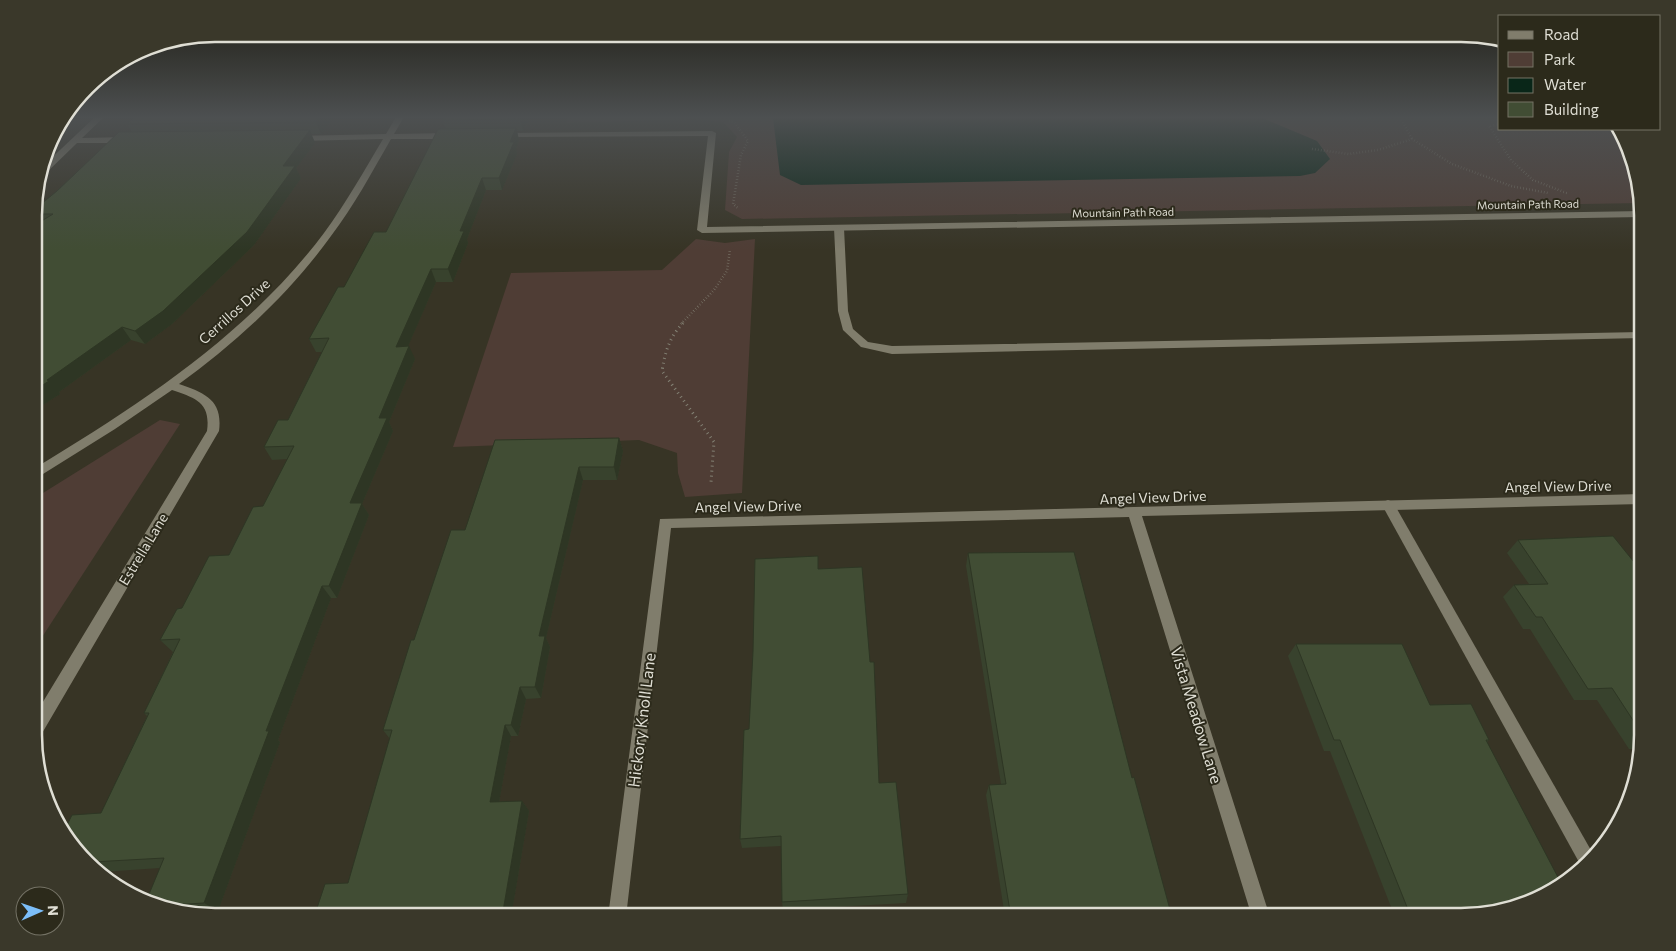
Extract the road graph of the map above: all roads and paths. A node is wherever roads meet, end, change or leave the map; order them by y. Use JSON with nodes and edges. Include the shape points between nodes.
{"nodes":[{"id":1,"x":374,"y":161,"type":"edge"},
{"id":2,"x":709,"y":161,"type":"edge"},
{"id":3,"x":740,"y":161,"type":"edge"},
{"id":4,"x":1448,"y":161,"type":"edge"},
{"id":5,"x":1513,"y":161,"type":"edge"},
{"id":6,"x":1545,"y":196,"type":"dead end"},
{"id":7,"x":1563,"y":196,"type":"dead end"},
{"id":8,"x":741,"y":211,"type":"dead end"},
{"id":9,"x":1633,"y":214,"type":"edge"},
{"id":10,"x":839,"y":228,"type":"junction"},
{"id":11,"x":730,"y":249,"type":"dead end"},
{"id":12,"x":1633,"y":335,"type":"edge"},
{"id":13,"x":170,"y":384,"type":"junction"},
{"id":14,"x":42,"y":470,"type":"edge"},
{"id":15,"x":711,"y":482,"type":"dead end"},
{"id":16,"x":1633,"y":502,"type":"edge"},
{"id":17,"x":1388,"y":505,"type":"junction"},
{"id":18,"x":1134,"y":512,"type":"junction"},
{"id":19,"x":665,"y":523,"type":"joint"},
{"id":20,"x":42,"y":718,"type":"edge"},
{"id":21,"x":1585,"y":856,"type":"edge"},
{"id":22,"x":618,"y":908,"type":"edge"},
{"id":23,"x":1258,"y":908,"type":"edge"}],
"edges":[{"from":1,"to":13,"type":"street","name":"Cerrillos Drive","via":[[333,228],[295,275],[241,328]]},
{"from":2,"to":10,"type":"street","name":"Mountain Path Road","via":[[702,230]]},
{"from":3,"to":8,"type":"path","via":[[733,204]]},
{"from":4,"to":6,"type":"path","via":[[1511,186],[1554,195]]},
{"from":5,"to":7,"type":"path","via":[[1533,180],[1574,196]]},
{"from":9,"to":10,"type":"street","name":"Mountain Path Road"},
{"from":10,"to":12,"type":"street","via":[[843,311],[848,330],[865,345],[892,350]]},
{"from":11,"to":15,"type":"path","via":[[726,271],[714,290],[675,331],[666,347],[662,371],[714,442]]},
{"from":13,"to":14,"type":"street","name":"Cerrillos Drive"},
{"from":13,"to":20,"type":"street","name":"Estrella Lane","via":[[208,403],[214,415],[213,431]]},
{"from":16,"to":17,"type":"street","name":"Angel View Drive"},
{"from":17,"to":18,"type":"street","name":"Angel View Drive"},
{"from":17,"to":21,"type":"street"},
{"from":18,"to":19,"type":"street","name":"Angel View Drive"},
{"from":18,"to":23,"type":"street","name":"Vista Meadow Lane"},
{"from":19,"to":22,"type":"street","name":"Hickory Knoll Lane"}]}
